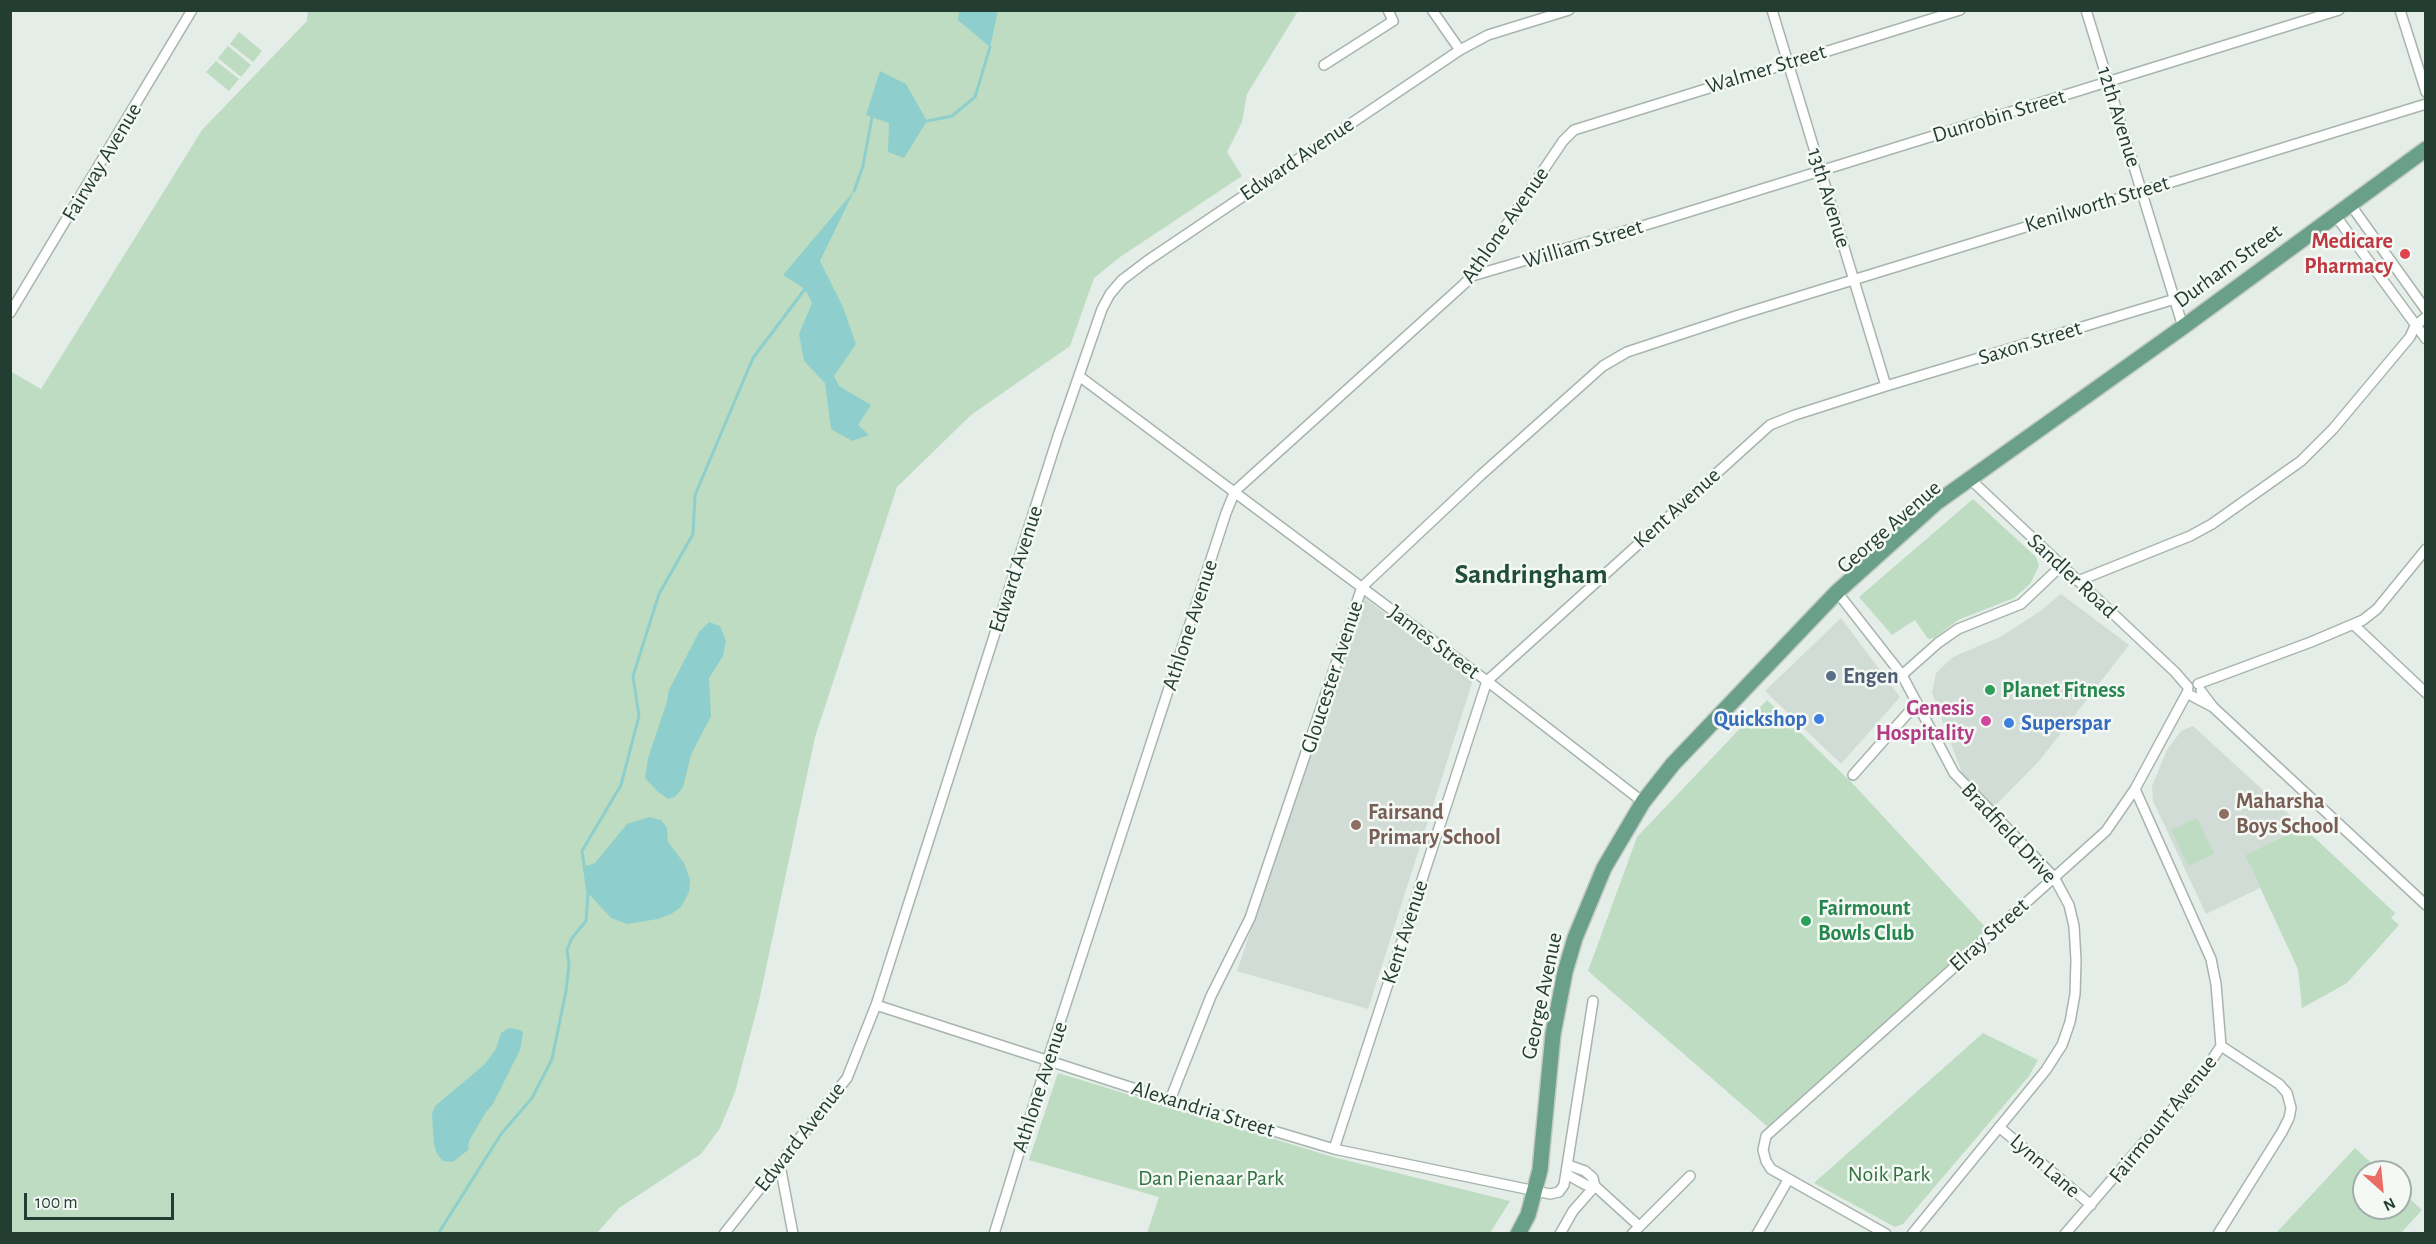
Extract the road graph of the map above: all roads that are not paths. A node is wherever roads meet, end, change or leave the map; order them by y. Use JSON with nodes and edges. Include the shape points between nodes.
{"nodes":[{"id":1,"x":192,"y":10,"type":"edge"},
{"id":2,"x":1388,"y":10,"type":"edge"},
{"id":3,"x":1432,"y":10,"type":"edge"},
{"id":4,"x":1569,"y":10,"type":"edge"},
{"id":5,"x":1772,"y":10,"type":"edge"},
{"id":6,"x":1960,"y":10,"type":"edge"},
{"id":7,"x":2086,"y":10,"type":"edge"},
{"id":8,"x":2339,"y":10,"type":"edge"},
{"id":9,"x":2400,"y":10,"type":"edge"},
{"id":10,"x":1460,"y":50,"type":"junction"},
{"id":11,"x":1788,"y":62,"type":"junction"},
{"id":12,"x":1324,"y":66,"type":"dead end"},
{"id":13,"x":2108,"y":84,"type":"junction"},
{"id":14,"x":2426,"y":92,"type":"edge"},
{"id":15,"x":2426,"y":104,"type":"edge"},
{"id":16,"x":1574,"y":130,"type":"joint"},
{"id":17,"x":2426,"y":149,"type":"edge"},
{"id":18,"x":1820,"y":171,"type":"junction"},
{"id":19,"x":2141,"y":191,"type":"junction"},
{"id":20,"x":2350,"y":204,"type":"junction"},
{"id":21,"x":2335,"y":215,"type":"junction"},
{"id":22,"x":1659,"y":221,"type":"joint"},
{"id":23,"x":1472,"y":276,"type":"junction"},
{"id":24,"x":1853,"y":279,"type":"junction"},
{"id":25,"x":2175,"y":299,"type":"junction"},
{"id":26,"x":1768,"y":305,"type":"joint"},
{"id":27,"x":2426,"y":310,"type":"edge"},
{"id":28,"x":10,"y":313,"type":"edge"},
{"id":29,"x":2426,"y":317,"type":"edge"},
{"id":30,"x":2415,"y":326,"type":"junction"},
{"id":31,"x":2183,"y":327,"type":"junction"},
{"id":32,"x":2410,"y":337,"type":"junction"},
{"id":33,"x":2425,"y":337,"type":"edge"},
{"id":34,"x":1079,"y":376,"type":"junction"},
{"id":35,"x":1886,"y":386,"type":"junction"},
{"id":36,"x":1972,"y":481,"type":"junction"},
{"id":37,"x":1235,"y":491,"type":"junction"},
{"id":38,"x":2426,"y":549,"type":"edge"},
{"id":39,"x":2061,"y":566,"type":"junction"},
{"id":40,"x":2078,"y":581,"type":"junction"},
{"id":41,"x":1362,"y":587,"type":"junction"},
{"id":42,"x":1836,"y":596,"type":"junction"},
{"id":43,"x":2354,"y":626,"type":"junction"},
{"id":44,"x":1902,"y":675,"type":"junction"},
{"id":45,"x":1487,"y":681,"type":"junction"},
{"id":46,"x":2194,"y":689,"type":"junction"},
{"id":47,"x":2426,"y":693,"type":"edge"},
{"id":48,"x":1916,"y":704,"type":"junction"},
{"id":49,"x":1853,"y":775,"type":"dead end"},
{"id":50,"x":2135,"y":789,"type":"junction"},
{"id":51,"x":1643,"y":801,"type":"junction"},
{"id":52,"x":2054,"y":877,"type":"junction"},
{"id":53,"x":2426,"y":905,"type":"edge"},
{"id":54,"x":1593,"y":1001,"type":"dead end"},
{"id":55,"x":876,"y":1005,"type":"junction"},
{"id":56,"x":2221,"y":1046,"type":"junction"},
{"id":57,"x":1048,"y":1059,"type":"junction"},
{"id":58,"x":1170,"y":1100,"type":"junction"},
{"id":59,"x":1999,"y":1126,"type":"junction"},
{"id":60,"x":1334,"y":1149,"type":"junction"},
{"id":61,"x":780,"y":1165,"type":"junction"},
{"id":62,"x":1567,"y":1169,"type":"junction"},
{"id":63,"x":1690,"y":1176,"type":"dead end"},
{"id":64,"x":1788,"y":1180,"type":"junction"},
{"id":65,"x":1595,"y":1186,"type":"junction"},
{"id":66,"x":1536,"y":1191,"type":"junction"},
{"id":67,"x":2091,"y":1205,"type":"junction"},
{"id":68,"x":1636,"y":1230,"type":"edge"},
{"id":69,"x":724,"y":1233,"type":"edge"},
{"id":70,"x":793,"y":1233,"type":"edge"},
{"id":71,"x":994,"y":1233,"type":"edge"},
{"id":72,"x":1518,"y":1233,"type":"edge"},
{"id":73,"x":1560,"y":1233,"type":"edge"},
{"id":74,"x":1757,"y":1233,"type":"edge"},
{"id":75,"x":1886,"y":1233,"type":"edge"},
{"id":76,"x":1912,"y":1233,"type":"edge"},
{"id":77,"x":2065,"y":1233,"type":"edge"},
{"id":78,"x":2218,"y":1233,"type":"edge"}],
"edges":[{"from":1,"to":28,"type":"street","name":"Fairway Avenue"},
{"from":2,"to":12,"type":"street","via":[[1393,21]]},
{"from":3,"to":10,"type":"street"},
{"from":4,"to":10,"type":"street","name":"Edward Avenue","via":[[1474,41]]},
{"from":5,"to":11,"type":"street","name":"13th Avenue"},
{"from":6,"to":11,"type":"street","name":"Walmer Street"},
{"from":7,"to":13,"type":"street","name":"12th Avenue"},
{"from":8,"to":13,"type":"street","name":"Dunrobin Street"},
{"from":9,"to":14,"type":"street"},
{"from":10,"to":34,"type":"street","name":"Edward Avenue","via":[[1122,280],[1102,309]]},
{"from":11,"to":16,"type":"street","name":"Walmer Street"},
{"from":11,"to":18,"type":"street","name":"13th Avenue"},
{"from":13,"to":18,"type":"street","name":"Dunrobin Street"},
{"from":13,"to":19,"type":"street","name":"12th Avenue"},
{"from":15,"to":19,"type":"street","name":"Kenilworth Street"},
{"from":16,"to":23,"type":"street","name":"Athlone Avenue"},
{"from":17,"to":20,"type":"main road","name":"Durham Street"},
{"from":18,"to":22,"type":"street","name":"Dunrobin Street"},
{"from":18,"to":24,"type":"street","name":"13th Avenue"},
{"from":19,"to":24,"type":"street","name":"Kenilworth Street"},
{"from":19,"to":25,"type":"street","name":"12th Avenue"},
{"from":20,"to":21,"type":"main road","name":"Durham Street"},
{"from":20,"to":27,"type":"street"},
{"from":21,"to":30,"type":"street"},
{"from":21,"to":31,"type":"main road","name":"Durham Street"},
{"from":22,"to":23,"type":"street","name":"William Street"},
{"from":23,"to":37,"type":"street","name":"Athlone Avenue"},
{"from":24,"to":26,"type":"street","name":"Kenilworth Street"},
{"from":24,"to":35,"type":"street","name":"13th Avenue"},
{"from":25,"to":31,"type":"street","name":"12th Avenue"},
{"from":25,"to":35,"type":"street","name":"Saxon Street"},
{"from":26,"to":41,"type":"street","name":"Gloucester Avenue","via":[[1627,352],[1603,366]]},
{"from":29,"to":30,"type":"street"},
{"from":30,"to":32,"type":"street"},
{"from":30,"to":33,"type":"street"},
{"from":31,"to":36,"type":"main road","name":"Durham Street","via":[[2011,448]]},
{"from":32,"to":33,"type":"street"},
{"from":32,"to":40,"type":"street","via":[[2301,461],[2190,536]]},
{"from":34,"to":37,"type":"street","name":"James Street"},
{"from":34,"to":55,"type":"street","name":"Edward Avenue"},
{"from":35,"to":45,"type":"street","name":"Kent Avenue","via":[[1770,425]]},
{"from":36,"to":39,"type":"street","name":"Sandler Road"},
{"from":36,"to":42,"type":"main road","name":"George Avenue","via":[[1907,528]]},
{"from":37,"to":41,"type":"street","name":"James Street"},
{"from":37,"to":57,"type":"street","name":"Athlone Avenue"},
{"from":38,"to":43,"type":"street","name":"Elray Street","via":[[2377,609]]},
{"from":39,"to":40,"type":"street","name":"Sandler Road"},
{"from":39,"to":44,"type":"street","via":[[2021,604],[1958,629]]},
{"from":40,"to":46,"type":"street","name":"Sandler Road"},
{"from":41,"to":45,"type":"street","name":"James Street"},
{"from":41,"to":58,"type":"street","name":"Gloucester Avenue","via":[[1250,918],[1211,996]]},
{"from":42,"to":44,"type":"street","name":"Bradfield Drive"},
{"from":42,"to":51,"type":"main road","name":"George Avenue","via":[[1694,741]]},
{"from":43,"to":46,"type":"street","name":"Elray Street"},
{"from":43,"to":47,"type":"street"},
{"from":44,"to":48,"type":"street","name":"Bradfield Drive"},
{"from":45,"to":51,"type":"street","name":"James Street"},
{"from":45,"to":60,"type":"street","name":"Kent Avenue"},
{"from":46,"to":50,"type":"street","name":"Elray Street","via":[[2179,707]]},
{"from":46,"to":53,"type":"street","name":"Sandler Road"},
{"from":48,"to":49,"type":"street"},
{"from":48,"to":52,"type":"street","name":"Bradfield Drive","via":[[1954,773]]},
{"from":50,"to":52,"type":"street","name":"Elray Street","via":[[2106,831]]},
{"from":50,"to":56,"type":"street","name":"Fairmount Avenue","via":[[2211,959]]},
{"from":51,"to":66,"type":"main road","name":"George Avenue","via":[[1600,878],[1565,972],[1553,1034]]},
{"from":52,"to":59,"type":"street","name":"Bradfield Drive","via":[[2069,905],[2074,926],[2073,1008],[2062,1045]]},
{"from":52,"to":64,"type":"street","name":"Elray Street","via":[[1766,1136],[1766,1161]]},
{"from":54,"to":62,"type":"street"},
{"from":55,"to":57,"type":"street","name":"Alexandria Street"},
{"from":55,"to":61,"type":"street","name":"Edward Avenue","via":[[847,1078]]},
{"from":56,"to":67,"type":"street","name":"Fairmount Avenue","via":[[2202,1075]]},
{"from":56,"to":78,"type":"street","via":[[2279,1084],[2287,1093],[2291,1108],[2282,1132]]},
{"from":57,"to":58,"type":"street","name":"Alexandria Street"},
{"from":57,"to":71,"type":"street","name":"Athlone Avenue"},
{"from":58,"to":60,"type":"street","name":"Alexandria Street"},
{"from":59,"to":67,"type":"street","name":"Lynn Lane"},
{"from":59,"to":76,"type":"street","name":"Bradfield Drive"},
{"from":60,"to":66,"type":"street","name":"Alexandria Street"},
{"from":61,"to":69,"type":"street","name":"Edward Avenue"},
{"from":61,"to":70,"type":"street"},
{"from":62,"to":65,"type":"street","via":[[1585,1171]]},
{"from":62,"to":66,"type":"street","via":[[1559,1192]]},
{"from":63,"to":68,"type":"street"},
{"from":64,"to":74,"type":"street"},
{"from":64,"to":75,"type":"street"},
{"from":65,"to":68,"type":"street"},
{"from":65,"to":73,"type":"street","via":[[1572,1211]]},
{"from":66,"to":72,"type":"main road","name":"George Avenue"},
{"from":67,"to":77,"type":"street","name":"Fairmount Avenue"}]}
